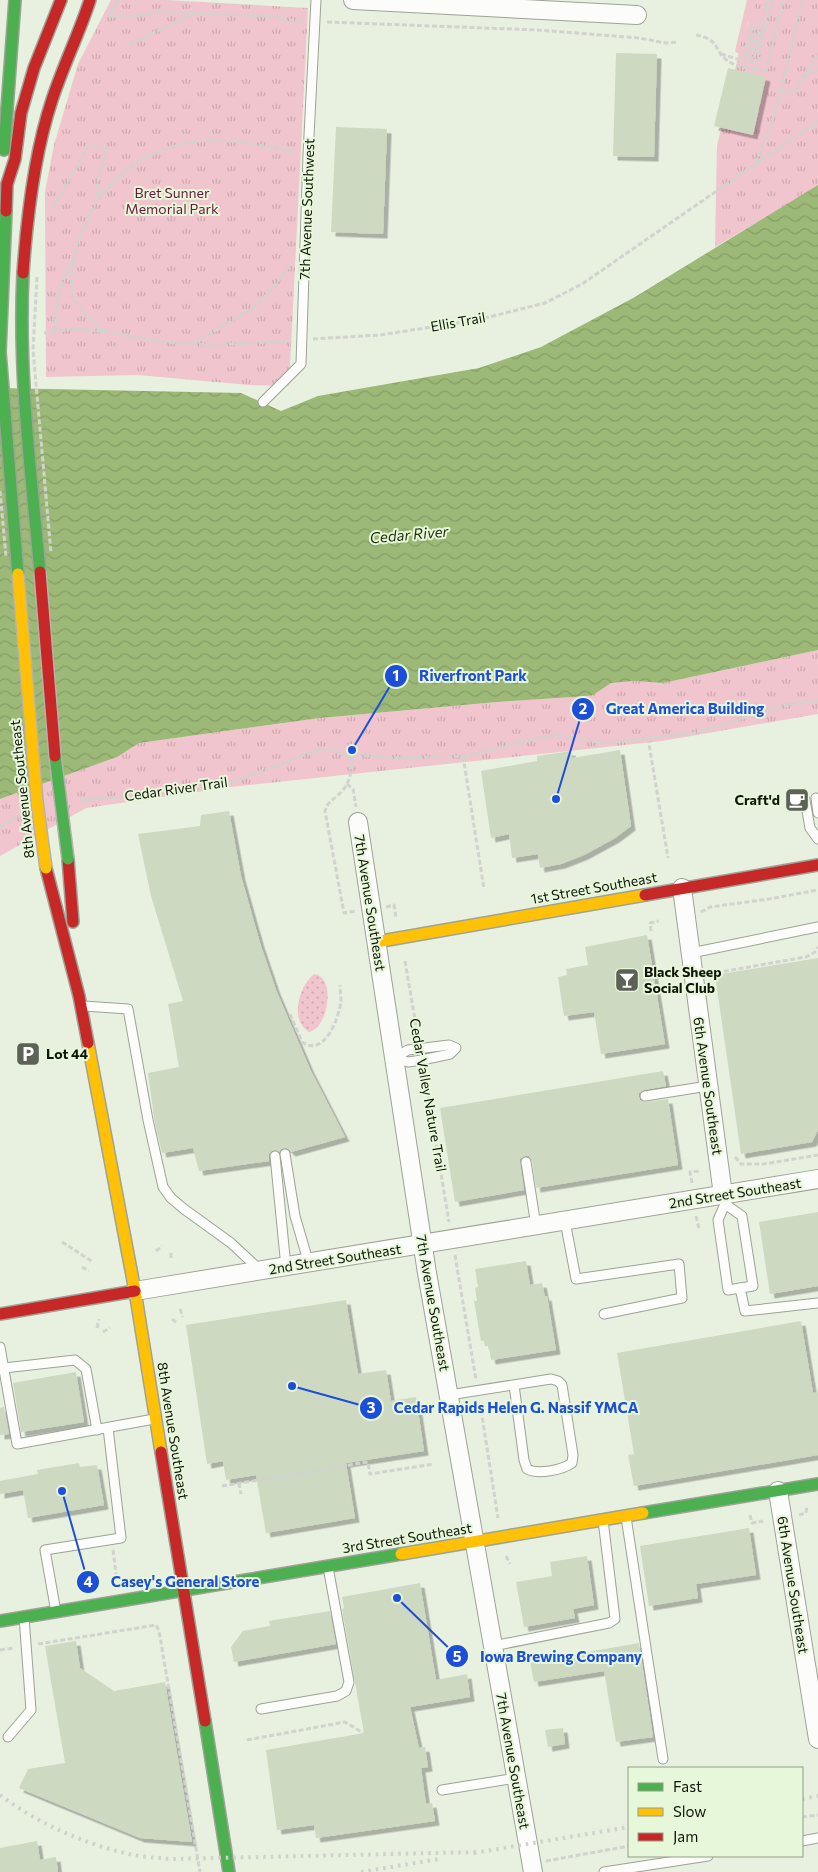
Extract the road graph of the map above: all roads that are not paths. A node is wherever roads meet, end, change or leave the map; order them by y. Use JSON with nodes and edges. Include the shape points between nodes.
{"nodes":[{"id":1,"x":11,"y":0,"type":"edge"},
{"id":2,"x":61,"y":0,"type":"edge"},
{"id":3,"x":90,"y":0,"type":"edge"},
{"id":4,"x":316,"y":0,"type":"edge"},
{"id":5,"x":353,"y":0,"type":"edge"},
{"id":6,"x":637,"y":14,"type":"dead end"},
{"id":7,"x":8,"y":184,"type":"junction"},
{"id":8,"x":14,"y":226,"type":"edge"},
{"id":9,"x":263,"y":402,"type":"dead end"},
{"id":10,"x":816,"y":798,"type":"dead end"},
{"id":11,"x":805,"y":800,"type":"dead end"},
{"id":12,"x":818,"y":813,"type":"edge"},
{"id":13,"x":358,"y":822,"type":"road end"},
{"id":14,"x":818,"y":839,"type":"edge"},
{"id":15,"x":818,"y":865,"type":"edge"},
{"id":16,"x":682,"y":888,"type":"junction"},
{"id":17,"x":818,"y":927,"type":"edge"},
{"id":18,"x":376,"y":942,"type":"junction"},
{"id":19,"x":695,"y":952,"type":"junction"},
{"id":20,"x":80,"y":1001,"type":"junction"},
{"id":21,"x":394,"y":1058,"type":"junction"},
{"id":22,"x":708,"y":1086,"type":"junction"},
{"id":23,"x":645,"y":1096,"type":"dead end"},
{"id":24,"x":285,"y":1154,"type":"dead end"},
{"id":25,"x":275,"y":1156,"type":"dead end"},
{"id":26,"x":526,"y":1162,"type":"dead end"},
{"id":27,"x":818,"y":1179,"type":"edge"},
{"id":28,"x":724,"y":1199,"type":"junction"},
{"id":29,"x":565,"y":1221,"type":"junction"},
{"id":30,"x":536,"y":1226,"type":"junction"},
{"id":31,"x":423,"y":1245,"type":"junction"},
{"id":32,"x":309,"y":1264,"type":"junction"},
{"id":33,"x":286,"y":1268,"type":"junction"},
{"id":34,"x":262,"y":1271,"type":"junction"},
{"id":35,"x":740,"y":1288,"type":"junction"},
{"id":36,"x":135,"y":1291,"type":"junction"},
{"id":37,"x":818,"y":1303,"type":"edge"},
{"id":38,"x":0,"y":1314,"type":"edge"},
{"id":39,"x":604,"y":1314,"type":"dead end"},
{"id":40,"x":0,"y":1348,"type":"edge"},
{"id":41,"x":4,"y":1368,"type":"junction"},
{"id":42,"x":514,"y":1385,"type":"junction"},
{"id":43,"x":449,"y":1395,"type":"junction"},
{"id":44,"x":156,"y":1419,"type":"junction"},
{"id":45,"x":108,"y":1428,"type":"junction"},
{"id":46,"x":97,"y":1430,"type":"junction"},
{"id":47,"x":818,"y":1484,"type":"edge"},
{"id":48,"x":778,"y":1491,"type":"junction"},
{"id":49,"x":626,"y":1516,"type":"junction"},
{"id":50,"x":603,"y":1520,"type":"junction"},
{"id":51,"x":475,"y":1542,"type":"junction"},
{"id":52,"x":328,"y":1566,"type":"junction"},
{"id":53,"x":183,"y":1590,"type":"junction"},
{"id":54,"x":56,"y":1612,"type":"junction"},
{"id":55,"x":24,"y":1617,"type":"junction"},
{"id":56,"x":0,"y":1621,"type":"edge"},
{"id":57,"x":493,"y":1646,"type":"junction"},
{"id":58,"x":261,"y":1709,"type":"dead end"},
{"id":59,"x":8,"y":1737,"type":"dead end"},
{"id":60,"x":818,"y":1739,"type":"edge"},
{"id":61,"x":663,"y":1759,"type":"dead end"},
{"id":62,"x":516,"y":1778,"type":"junction"},
{"id":63,"x":442,"y":1790,"type":"dead end"},
{"id":64,"x":818,"y":1838,"type":"edge"},
{"id":65,"x":803,"y":1841,"type":"edge"},
{"id":66,"x":702,"y":1857,"type":"edge"},
{"id":67,"x":538,"y":1867,"type":"edge"},
{"id":68,"x":623,"y":1871,"type":"edge"},
{"id":69,"x":229,"y":1872,"type":"edge"},
{"id":70,"x":604,"y":1872,"type":"edge"}],
"edges":[{"from":1,"to":7,"type":"main road","via":[[3,164]]},
{"from":2,"to":7,"type":"main road","via":[[34,68],[21,113]]},
{"from":3,"to":8,"type":"main road","via":[[47,116],[36,169]]},
{"from":4,"to":9,"type":"lane","name":"7th Avenue Southwest","via":[[301,364]]},
{"from":5,"to":6,"type":"street"},
{"from":7,"to":8,"type":"main road"},
{"from":8,"to":20,"type":"main road","name":"8th Avenue Southeast","bridge":true,"via":[[23,287],[23,376]]},
{"from":8,"to":20,"type":"main road","name":"8th Avenue Southeast","bridge":true,"via":[[3,288],[0,352],[37,802],[46,868]]},
{"from":10,"to":12,"type":"lane"},
{"from":11,"to":14,"type":"lane","via":[[810,828]]},
{"from":13,"to":18,"type":"street","name":"7th Avenue Southeast"},
{"from":15,"to":16,"type":"main road","name":"1st Street Southeast"},
{"from":16,"to":18,"type":"main road","name":"1st Street Southeast"},
{"from":16,"to":19,"type":"street","name":"6th Avenue Southeast"},
{"from":17,"to":19,"type":"lane"},
{"from":18,"to":21,"type":"street","name":"7th Avenue Southeast"},
{"from":19,"to":22,"type":"street","name":"6th Avenue Southeast"},
{"from":20,"to":34,"type":"lane","via":[[128,1009],[163,1187],[171,1198]]},
{"from":20,"to":36,"type":"main road","name":"8th Avenue Southeast"},
{"from":21,"to":21,"type":"lane","via":[[408,1050],[456,1048],[450,1054],[422,1060],[408,1062]]},
{"from":21,"to":31,"type":"street","name":"7th Avenue Southeast"},
{"from":22,"to":23,"type":"lane"},
{"from":22,"to":28,"type":"street","name":"6th Avenue Southeast"},
{"from":24,"to":32,"type":"lane","via":[[294,1216]]},
{"from":25,"to":33,"type":"lane"},
{"from":26,"to":30,"type":"lane"},
{"from":27,"to":28,"type":"street","name":"2nd Street Southeast"},
{"from":28,"to":29,"type":"street","name":"2nd Street Southeast"},
{"from":28,"to":35,"type":"lane","via":[[718,1220],[728,1290]]},
{"from":28,"to":35,"type":"lane","via":[[742,1216],[753,1286]]},
{"from":29,"to":30,"type":"street","name":"2nd Street Southeast"},
{"from":29,"to":39,"type":"lane","via":[[576,1279],[679,1264],[682,1298]]},
{"from":30,"to":31,"type":"street","name":"2nd Street Southeast"},
{"from":31,"to":32,"type":"street","name":"2nd Street Southeast"},
{"from":31,"to":43,"type":"street","name":"7th Avenue Southeast"},
{"from":32,"to":33,"type":"street","name":"2nd Street Southeast"},
{"from":33,"to":34,"type":"street","name":"2nd Street Southeast"},
{"from":34,"to":36,"type":"street","name":"2nd Street Southeast"},
{"from":35,"to":37,"type":"lane","via":[[745,1311]]},
{"from":36,"to":38,"type":"main road","name":"2nd Street Southeast"},
{"from":36,"to":44,"type":"main road","name":"8th Avenue Southeast"},
{"from":40,"to":41,"type":"lane"},
{"from":41,"to":46,"type":"lane","via":[[75,1360],[86,1369]]},
{"from":41,"to":46,"type":"lane","via":[[17,1444]]},
{"from":42,"to":42,"type":"lane","via":[[551,1379],[562,1386],[572,1463],[566,1467],[533,1472],[527,1469]]},
{"from":42,"to":43,"type":"lane"},
{"from":43,"to":51,"type":"street","name":"7th Avenue Southeast"},
{"from":44,"to":45,"type":"lane"},
{"from":44,"to":53,"type":"main road","name":"8th Avenue Southeast"},
{"from":45,"to":46,"type":"lane"},
{"from":45,"to":54,"type":"lane","via":[[121,1538],[45,1550]]},
{"from":47,"to":48,"type":"main road","name":"3rd Street Southeast"},
{"from":48,"to":49,"type":"main road","name":"3rd Street Southeast"},
{"from":48,"to":60,"type":"street","name":"6th Avenue Southeast"},
{"from":49,"to":50,"type":"main road","name":"3rd Street Southeast"},
{"from":49,"to":61,"type":"lane"},
{"from":50,"to":51,"type":"main road","name":"3rd Street Southeast"},
{"from":50,"to":57,"type":"lane","via":[[614,1619],[609,1623]]},
{"from":51,"to":52,"type":"main road","name":"3rd Street Southeast"},
{"from":51,"to":57,"type":"street","name":"7th Avenue Southeast"},
{"from":52,"to":53,"type":"main road","name":"3rd Street Southeast"},
{"from":52,"to":58,"type":"lane","via":[[349,1682],[346,1691],[337,1696]]},
{"from":53,"to":54,"type":"main road","name":"3rd Street Southeast"},
{"from":53,"to":69,"type":"main road","name":"8th Avenue Southeast"},
{"from":54,"to":55,"type":"main road","name":"3rd Street Southeast"},
{"from":55,"to":56,"type":"main road","name":"3rd Street Southeast"},
{"from":55,"to":59,"type":"lane","via":[[31,1710]]},
{"from":57,"to":62,"type":"street","name":"7th Avenue Southeast"},
{"from":62,"to":63,"type":"lane"},
{"from":62,"to":67,"type":"street","name":"7th Avenue Southeast"},
{"from":64,"to":65,"type":"lane"},
{"from":66,"to":68,"type":"lane"},
{"from":68,"to":70,"type":"lane"}]}
